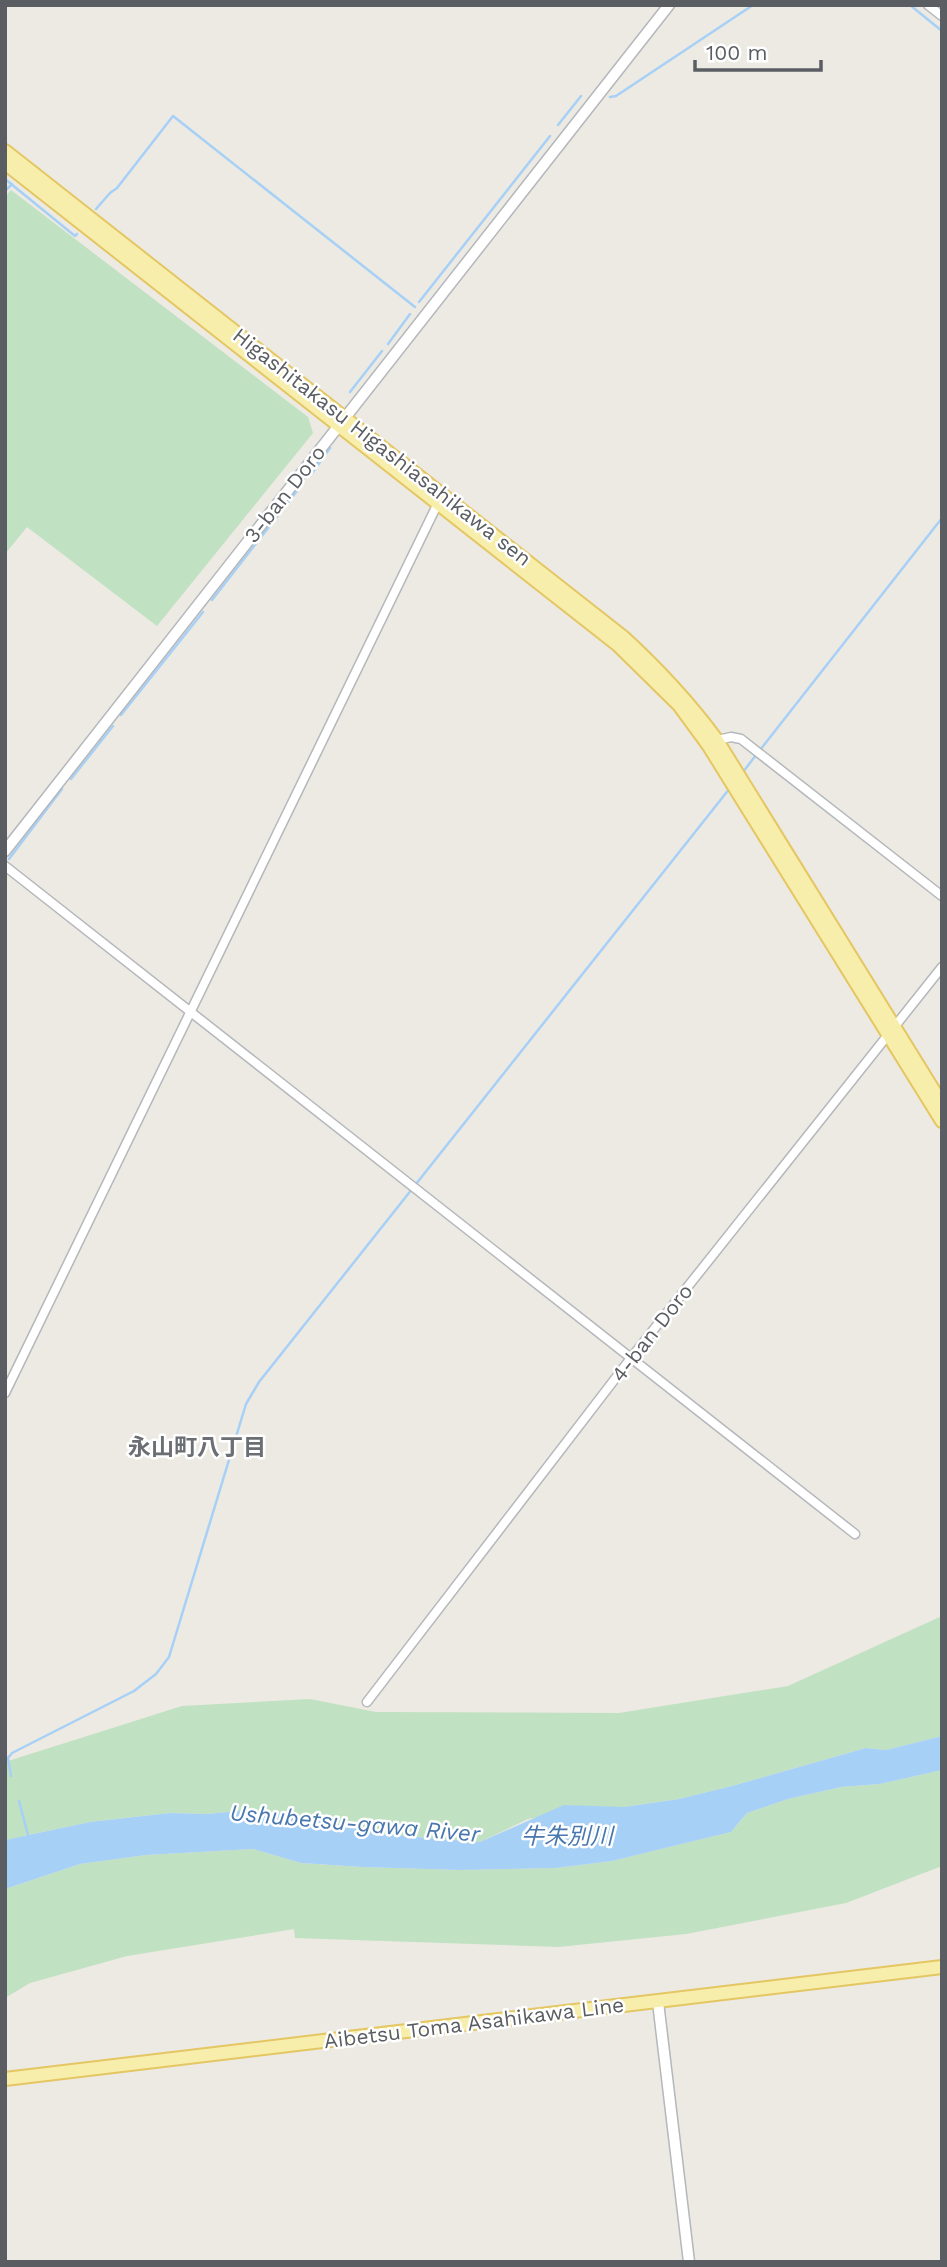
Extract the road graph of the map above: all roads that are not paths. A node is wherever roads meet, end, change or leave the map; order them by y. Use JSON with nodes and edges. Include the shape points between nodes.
{"nodes":[{"id":1,"x":669,"y":5,"type":"edge"},
{"id":2,"x":928,"y":5,"type":"edge"},
{"id":3,"x":942,"y":16,"type":"edge"},
{"id":4,"x":5,"y":151,"type":"edge"},
{"id":5,"x":5,"y":163,"type":"edge"},
{"id":6,"x":341,"y":422,"type":"junction"},
{"id":7,"x":440,"y":499,"type":"junction"},
{"id":8,"x":712,"y":741,"type":"junction"},
{"id":9,"x":5,"y":850,"type":"edge"},
{"id":10,"x":5,"y":866,"type":"edge"},
{"id":11,"x":942,"y":897,"type":"edge"},
{"id":12,"x":942,"y":967,"type":"edge"},
{"id":13,"x":191,"y":1011,"type":"junction"},
{"id":14,"x":891,"y":1031,"type":"junction"},
{"id":15,"x":942,"y":1104,"type":"edge"},
{"id":16,"x":942,"y":1121,"type":"edge"},
{"id":17,"x":631,"y":1358,"type":"junction"},
{"id":18,"x":5,"y":1393,"type":"edge"},
{"id":19,"x":855,"y":1534,"type":"dead end"},
{"id":20,"x":367,"y":1702,"type":"dead end"},
{"id":21,"x":942,"y":1967,"type":"edge"},
{"id":22,"x":658,"y":2001,"type":"junction"},
{"id":23,"x":5,"y":2079,"type":"edge"},
{"id":24,"x":689,"y":2262,"type":"edge"}],
"edges":[{"from":1,"to":6,"type":"street","name":"3-ban Doro"},
{"from":2,"to":3,"type":"street"},
{"from":4,"to":6,"type":"main road","name":"Higashitakasu Higashiasahikawa sen"},
{"from":5,"to":6,"type":"main road","name":"Higashitakasu Higashiasahikawa sen"},
{"from":6,"to":7,"type":"main road","name":"Higashitakasu Higashiasahikawa sen"},
{"from":6,"to":9,"type":"street","name":"3-ban Doro"},
{"from":7,"to":8,"type":"main road","name":"Higashitakasu Higashiasahikawa sen","via":[[618,645]]},
{"from":7,"to":13,"type":"street"},
{"from":8,"to":11,"type":"street","via":[[741,739]]},
{"from":8,"to":14,"type":"main road","name":"Higashitakasu Higashiasahikawa sen"},
{"from":10,"to":13,"type":"street"},
{"from":12,"to":14,"type":"street","name":"4-ban Doro"},
{"from":13,"to":17,"type":"street"},
{"from":13,"to":18,"type":"street"},
{"from":14,"to":15,"type":"main road"},
{"from":14,"to":16,"type":"main road"},
{"from":14,"to":17,"type":"street","name":"4-ban Doro"},
{"from":17,"to":19,"type":"street"},
{"from":17,"to":20,"type":"street","name":"4-ban Doro"},
{"from":21,"to":22,"type":"main road","name":"Aibetsu Toma Asahikawa Line"},
{"from":22,"to":23,"type":"main road","name":"Aibetsu Toma Asahikawa Line"},
{"from":22,"to":24,"type":"street"}]}
